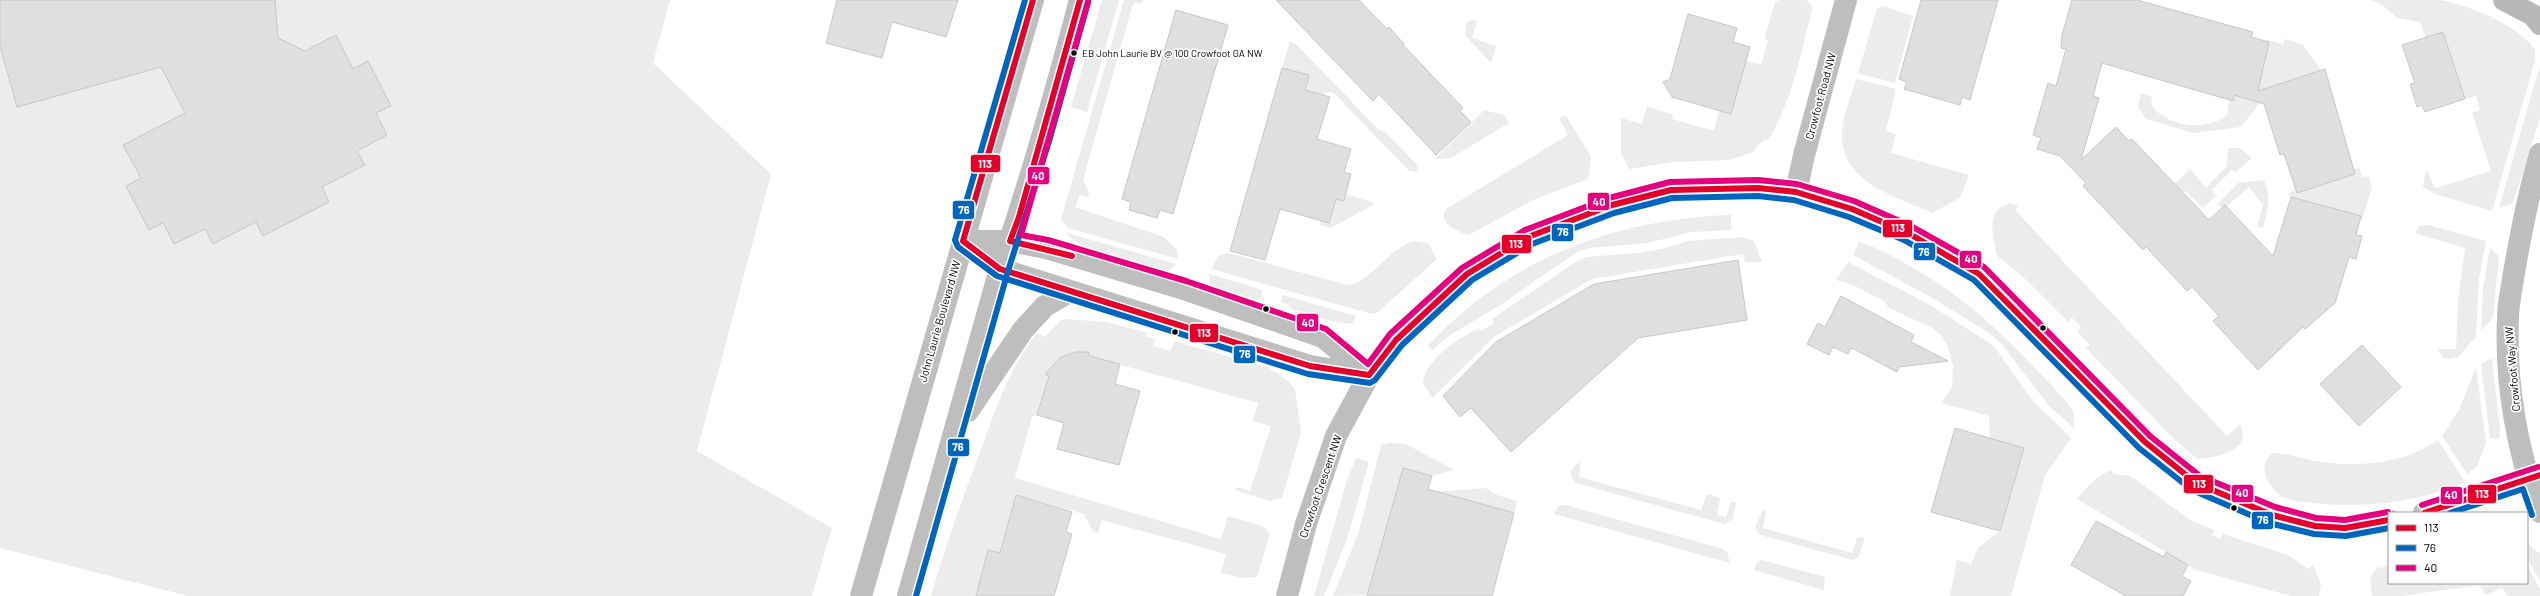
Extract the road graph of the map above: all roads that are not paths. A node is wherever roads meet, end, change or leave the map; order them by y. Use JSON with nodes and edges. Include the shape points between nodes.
{"nodes":[{"id":1,"x":1033,"y":0,"type":"edge"},
{"id":2,"x":1080,"y":0,"type":"edge"},
{"id":3,"x":1846,"y":0,"type":"edge"},
{"id":4,"x":2504,"y":0,"type":"edge"},
{"id":5,"x":2540,"y":24,"type":"edge"},
{"id":6,"x":2540,"y":154,"type":"edge"},
{"id":7,"x":1796,"y":192,"type":"junction"},
{"id":8,"x":963,"y":241,"type":"junction"},
{"id":9,"x":1010,"y":241,"type":"junction"},
{"id":10,"x":1000,"y":269,"type":"junction"},
{"id":11,"x":1071,"y":291,"type":"junction"},
{"id":12,"x":1369,"y":375,"type":"junction"},
{"id":13,"x":957,"y":426,"type":"junction"},
{"id":14,"x":2534,"y":477,"type":"edge"},
{"id":15,"x":2427,"y":512,"type":"edge"},
{"id":16,"x":2540,"y":512,"type":"edge"},
{"id":17,"x":2388,"y":520,"type":"edge"},
{"id":18,"x":861,"y":596,"type":"edge"},
{"id":19,"x":908,"y":596,"type":"edge"},
{"id":20,"x":1287,"y":596,"type":"edge"}],
"edges":[{"from":1,"to":8,"type":"street","name":"John Laurie Boulevard NW"},
{"from":2,"to":9,"type":"street","via":[[1037,157]]},
{"from":3,"to":7,"type":"street","name":"Crowfoot Road NW"},
{"from":4,"to":5,"type":"main road","via":[[2533,15]]},
{"from":6,"to":14,"type":"street","name":"Crowfoot Way NW","via":[[2520,232],[2508,317],[2509,366],[2518,442]]},
{"from":7,"to":12,"type":"street","name":"Crowfoot Crescent NW","via":[[1758,188],[1672,190],[1570,219],[1528,237],[1467,274],[1396,340]]},
{"from":7,"to":17,"type":"street","name":"Crowfoot Crescent NW","via":[[1852,209],[1908,233],[1978,274],[2145,442],[2196,483],[2272,515],[2315,526],[2345,528]]},
{"from":8,"to":9,"type":"street"},
{"from":8,"to":10,"type":"street"},
{"from":8,"to":18,"type":"street","name":"John Laurie Boulevard NW"},
{"from":9,"to":10,"type":"street"},
{"from":9,"to":12,"type":"street","via":[[1046,248],[1184,289],[1323,337]]},
{"from":10,"to":11,"type":"street"},
{"from":10,"to":13,"type":"street"},
{"from":11,"to":12,"type":"street","via":[[1310,366]]},
{"from":11,"to":13,"type":"street","via":[[1045,306],[1023,330]]},
{"from":12,"to":20,"type":"street","name":"Crowfoot Crescent NW","via":[[1336,436],[1306,524]]},
{"from":13,"to":19,"type":"street"},
{"from":14,"to":15,"type":"street"},
{"from":14,"to":16,"type":"street","name":"Crowfoot Way NW"}]}
